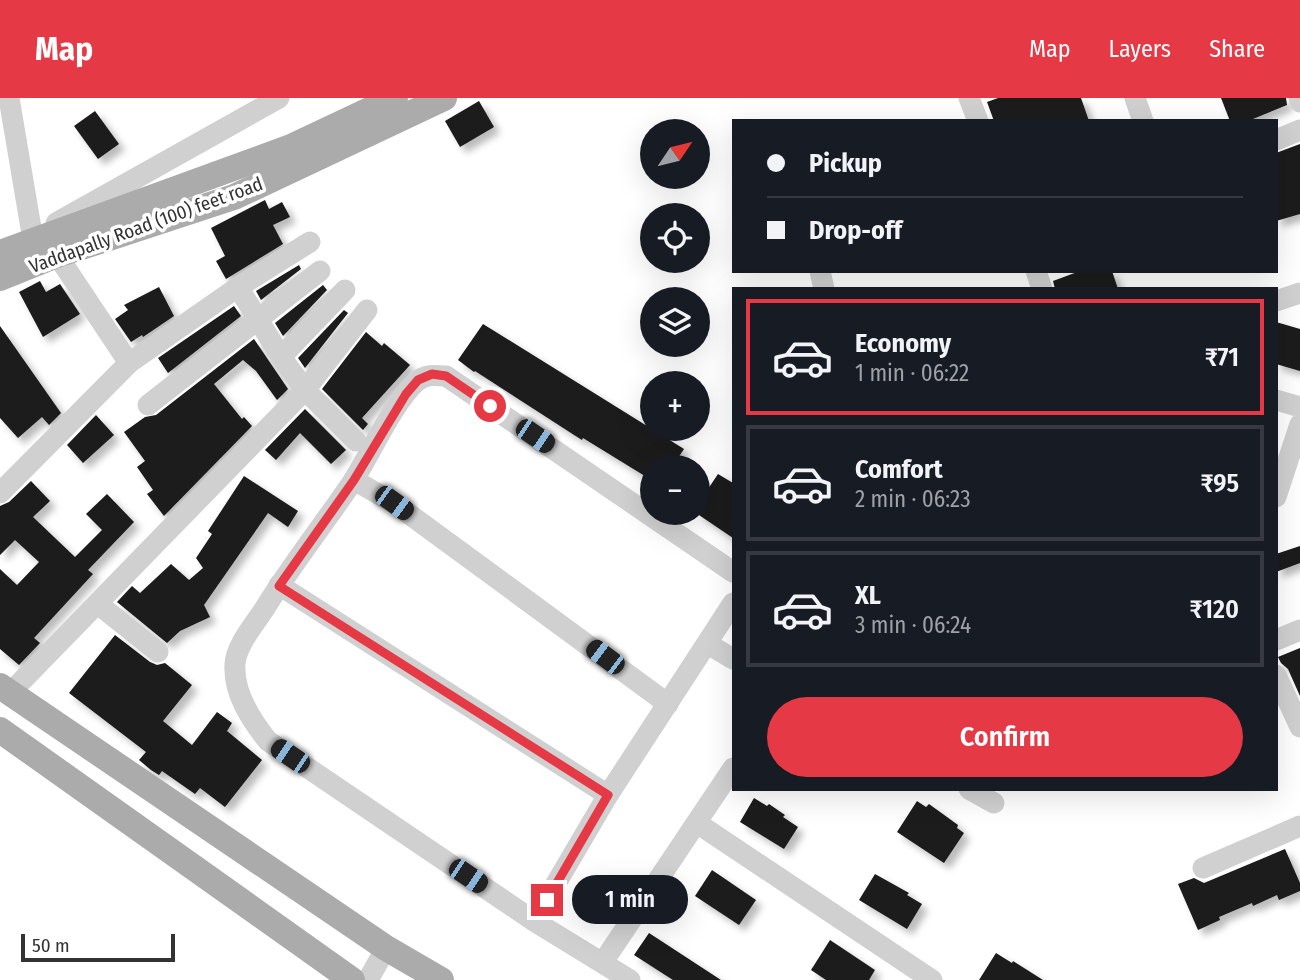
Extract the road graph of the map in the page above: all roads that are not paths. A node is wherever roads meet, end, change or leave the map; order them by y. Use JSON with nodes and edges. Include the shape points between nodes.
{"nodes":[{"id":1,"x":9,"y":98,"type":"edge"},
{"id":2,"x":279,"y":98,"type":"edge"},
{"id":3,"x":394,"y":98,"type":"edge"},
{"id":4,"x":444,"y":98,"type":"edge"},
{"id":5,"x":969,"y":98,"type":"edge"},
{"id":6,"x":1135,"y":98,"type":"edge"},
{"id":7,"x":977,"y":119,"type":"edge"},
{"id":8,"x":1142,"y":119,"type":"edge"},
{"id":9,"x":1300,"y":130,"type":"edge"},
{"id":10,"x":1278,"y":139,"type":"edge"},
{"id":11,"x":310,"y":242,"type":"dead end"},
{"id":12,"x":43,"y":243,"type":"junction"},
{"id":13,"x":1,"y":259,"type":"edge"},
{"id":14,"x":320,"y":271,"type":"dead end"},
{"id":15,"x":238,"y":287,"type":"junction"},
{"id":16,"x":345,"y":290,"type":"dead end"},
{"id":17,"x":1300,"y":293,"type":"edge"},
{"id":18,"x":1278,"y":300,"type":"edge"},
{"id":19,"x":367,"y":310,"type":"dead end"},
{"id":20,"x":259,"y":318,"type":"junction"},
{"id":21,"x":281,"y":357,"type":"junction"},
{"id":22,"x":129,"y":363,"type":"junction"},
{"id":23,"x":305,"y":390,"type":"junction"},
{"id":24,"x":1278,"y":401,"type":"edge"},
{"id":25,"x":148,"y":405,"type":"dead end"},
{"id":26,"x":1300,"y":407,"type":"edge"},
{"id":27,"x":1300,"y":424,"type":"edge"},
{"id":28,"x":356,"y":441,"type":"dead end"},
{"id":29,"x":354,"y":480,"type":"junction"},
{"id":30,"x":1278,"y":491,"type":"edge"},
{"id":31,"x":0,"y":493,"type":"edge"},
{"id":32,"x":732,"y":571,"type":"edge"},
{"id":33,"x":279,"y":586,"type":"junction"},
{"id":34,"x":98,"y":604,"type":"junction"},
{"id":35,"x":732,"y":605,"type":"edge"},
{"id":36,"x":1300,"y":630,"type":"edge"},
{"id":37,"x":1278,"y":639,"type":"edge"},
{"id":38,"x":708,"y":644,"type":"junction"},
{"id":39,"x":158,"y":652,"type":"dead end"},
{"id":40,"x":732,"y":658,"type":"edge"},
{"id":41,"x":1278,"y":682,"type":"edge"},
{"id":42,"x":5,"y":689,"type":"edge"},
{"id":43,"x":668,"y":704,"type":"junction"},
{"id":44,"x":1300,"y":727,"type":"edge"},
{"id":45,"x":0,"y":730,"type":"edge"},
{"id":46,"x":732,"y":769,"type":"edge"},
{"id":47,"x":973,"y":791,"type":"edge"},
{"id":48,"x":608,"y":795,"type":"junction"},
{"id":49,"x":994,"y":803,"type":"dead end"},
{"id":50,"x":696,"y":823,"type":"junction"},
{"id":51,"x":1300,"y":826,"type":"edge"},
{"id":52,"x":1203,"y":867,"type":"dead end"},
{"id":53,"x":534,"y":921,"type":"junction"},
{"id":54,"x":386,"y":948,"type":"junction"},
{"id":55,"x":603,"y":962,"type":"junction"},
{"id":56,"x":352,"y":980,"type":"edge"},
{"id":57,"x":368,"y":980,"type":"edge"},
{"id":58,"x":441,"y":980,"type":"edge"},
{"id":59,"x":631,"y":980,"type":"edge"},
{"id":60,"x":932,"y":980,"type":"edge"}],
"edges":[{"from":1,"to":12,"type":"street"},
{"from":2,"to":12,"type":"street","via":[[54,224]]},
{"from":3,"to":12,"type":"main road","via":[[291,147]]},
{"from":4,"to":12,"type":"main road","name":"Vaddapally Road (100) feet road","via":[[234,197]]},
{"from":5,"to":7,"type":"street"},
{"from":6,"to":8,"type":"street"},
{"from":9,"to":10,"type":"street"},
{"from":11,"to":15,"type":"street"},
{"from":12,"to":13,"type":"main road","name":"Vaddapally Road (100) feet road"},
{"from":12,"to":22,"type":"street"},
{"from":14,"to":20,"type":"street"},
{"from":15,"to":20,"type":"street"},
{"from":15,"to":22,"type":"street"},
{"from":16,"to":21,"type":"street"},
{"from":17,"to":18,"type":"street"},
{"from":19,"to":23,"type":"street"},
{"from":20,"to":21,"type":"street"},
{"from":20,"to":25,"type":"street"},
{"from":21,"to":23,"type":"street"},
{"from":22,"to":31,"type":"street"},
{"from":23,"to":28,"type":"street"},
{"from":23,"to":34,"type":"street"},
{"from":24,"to":26,"type":"street"},
{"from":27,"to":30,"type":"street"},
{"from":29,"to":32,"type":"street","via":[[418,380],[432,374],[446,376]]},
{"from":29,"to":33,"type":"street"},
{"from":29,"to":43,"type":"street","via":[[394,503]]},
{"from":33,"to":48,"type":"street"},
{"from":33,"to":53,"type":"street","via":[[235,663],[240,695],[253,722],[268,741]]},
{"from":34,"to":39,"type":"street"},
{"from":34,"to":42,"type":"street"},
{"from":35,"to":38,"type":"street"},
{"from":36,"to":37,"type":"street"},
{"from":38,"to":40,"type":"street"},
{"from":38,"to":43,"type":"street"},
{"from":41,"to":44,"type":"street"},
{"from":42,"to":54,"type":"main road"},
{"from":43,"to":48,"type":"street"},
{"from":45,"to":56,"type":"main road"},
{"from":46,"to":50,"type":"street"},
{"from":47,"to":49,"type":"street"},
{"from":48,"to":53,"type":"street"},
{"from":50,"to":55,"type":"street"},
{"from":50,"to":60,"type":"street"},
{"from":51,"to":52,"type":"street"},
{"from":53,"to":55,"type":"street"},
{"from":54,"to":57,"type":"street"},
{"from":54,"to":58,"type":"main road"},
{"from":55,"to":59,"type":"street"}]}
